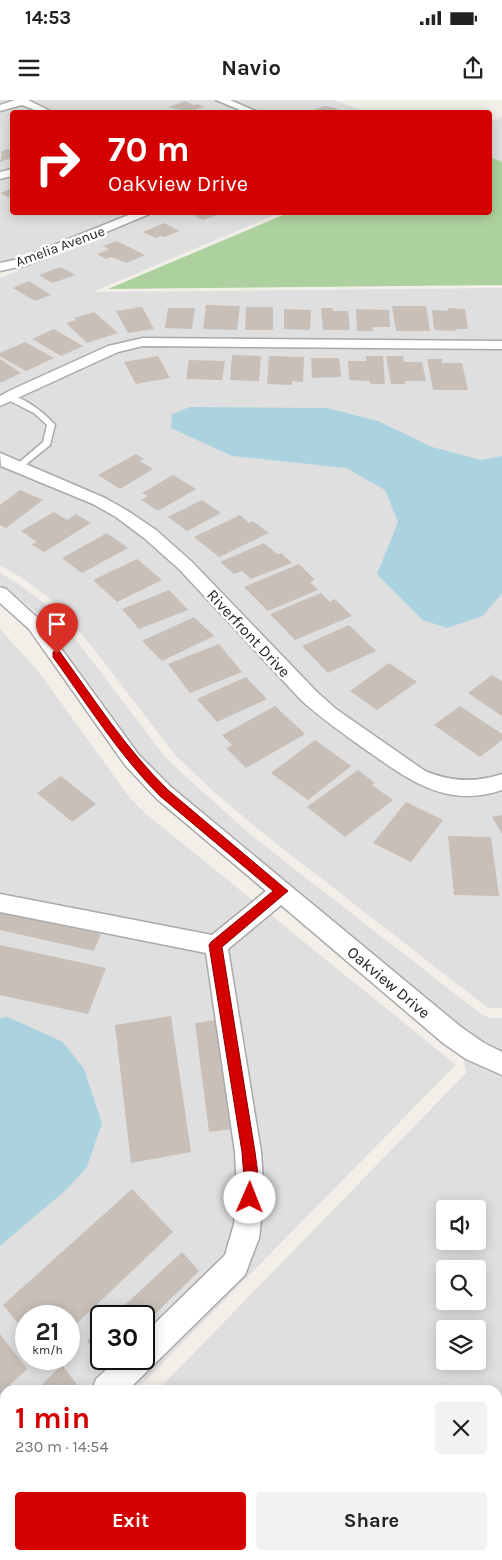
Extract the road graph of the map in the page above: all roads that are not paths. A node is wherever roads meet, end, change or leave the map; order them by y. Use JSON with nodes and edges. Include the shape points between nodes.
{"nodes":[{"id":1,"x":221,"y":100,"type":"edge"},
{"id":2,"x":21,"y":101,"type":"edge"},
{"id":3,"x":0,"y":108,"type":"edge"},
{"id":4,"x":42,"y":110,"type":"edge"},
{"id":5,"x":247,"y":110,"type":"edge"},
{"id":6,"x":140,"y":215,"type":"edge"},
{"id":7,"x":0,"y":267,"type":"edge"},
{"id":8,"x":502,"y":345,"type":"edge"},
{"id":9,"x":5,"y":400,"type":"edge"},
{"id":10,"x":0,"y":458,"type":"edge"},
{"id":11,"x":18,"y":468,"type":"junction"},
{"id":12,"x":3,"y":599,"type":"edge"},
{"id":13,"x":502,"y":782,"type":"edge"},
{"id":14,"x":282,"y":891,"type":"junction"},
{"id":15,"x":0,"y":903,"type":"edge"},
{"id":16,"x":216,"y":945,"type":"junction"},
{"id":17,"x":502,"y":1064,"type":"edge"},
{"id":18,"x":155,"y":1343,"type":"edge"},
{"id":19,"x":128,"y":1370,"type":"edge"},
{"id":20,"x":112,"y":1385,"type":"edge"}],
"edges":[{"from":1,"to":5,"type":"street"},
{"from":2,"to":3,"type":"street"},
{"from":2,"to":4,"type":"street"},
{"from":6,"to":7,"type":"street","name":"Amelia Avenue","via":[[23,262]]},
{"from":8,"to":9,"type":"street","via":[[143,342],[113,349]]},
{"from":9,"to":11,"type":"lane","via":[[37,411],[51,425],[47,443]]},
{"from":10,"to":11,"type":"street","name":"Riverfront Drive"},
{"from":11,"to":13,"type":"street","name":"Riverfront Drive","via":[[98,501],[150,534],[185,564],[309,696],[418,776],[453,788],[484,788]]},
{"from":12,"to":14,"type":"street","name":"Oakview Drive","via":[[35,625],[147,777]]},
{"from":14,"to":16,"type":"street"},
{"from":14,"to":17,"type":"street","name":"Oakview Drive","via":[[452,1035]]},
{"from":15,"to":16,"type":"street"},
{"from":16,"to":18,"type":"street","via":[[248,1152],[251,1178],[249,1217],[243,1250],[235,1265]]},
{"from":19,"to":20,"type":"street"}]}
